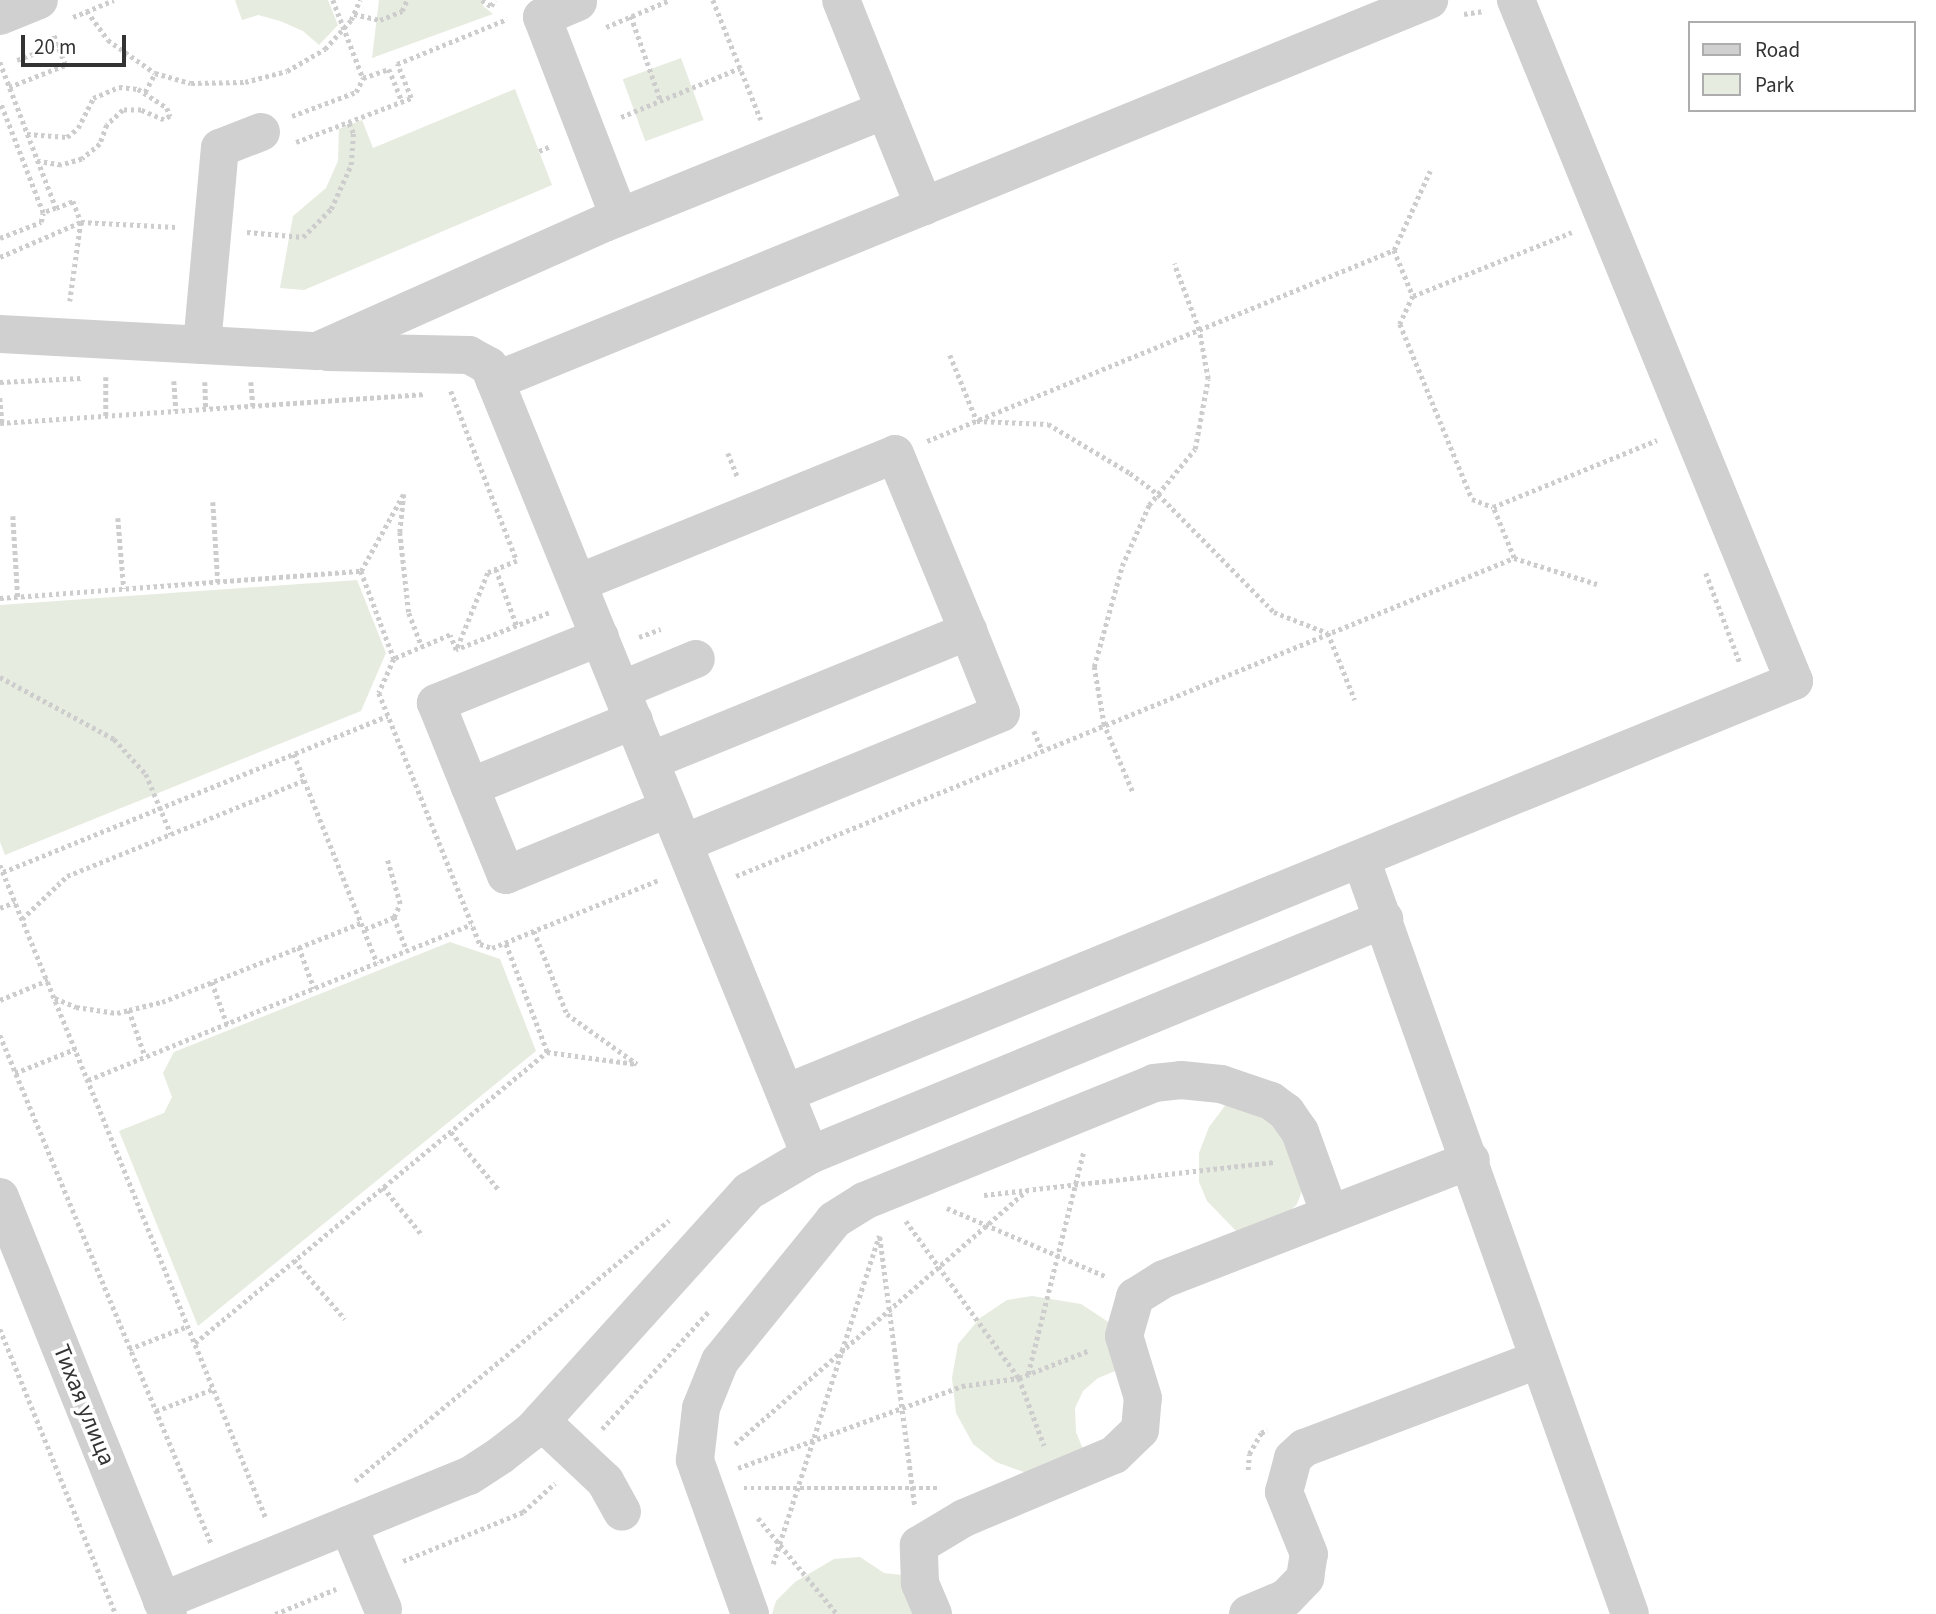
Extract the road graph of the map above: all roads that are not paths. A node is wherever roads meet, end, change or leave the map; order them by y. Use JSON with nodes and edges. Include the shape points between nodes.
{"nodes":[{"id":1,"x":841,"y":0,"type":"edge"},
{"id":2,"x":1445,"y":8,"type":"edge"},
{"id":3,"x":1503,"y":9,"type":"edge"},
{"id":4,"x":45,"y":13,"type":"edge"},
{"id":5,"x":0,"y":16,"type":"edge"},
{"id":6,"x":587,"y":16,"type":"road end"},
{"id":7,"x":885,"y":110,"type":"junction"},
{"id":8,"x":275,"y":138,"type":"road end"},
{"id":9,"x":924,"y":206,"type":"junction"},
{"id":10,"x":619,"y":217,"type":"junction"},
{"id":11,"x":0,"y":334,"type":"edge"},
{"id":12,"x":317,"y":351,"type":"junction"},
{"id":13,"x":203,"y":359,"type":"junction"},
{"id":14,"x":495,"y":382,"type":"junction"},
{"id":15,"x":578,"y":583,"type":"junction"},
{"id":16,"x":968,"y":631,"type":"junction"},
{"id":17,"x":600,"y":637,"type":"junction"},
{"id":18,"x":696,"y":659,"type":"dead end"},
{"id":19,"x":627,"y":705,"type":"junction"},
{"id":20,"x":650,"y":761,"type":"junction"},
{"id":21,"x":470,"y":787,"type":"junction"},
{"id":22,"x":669,"y":808,"type":"junction"},
{"id":23,"x":684,"y":843,"type":"junction"},
{"id":24,"x":1361,"y":859,"type":"junction"},
{"id":25,"x":1384,"y":919,"type":"junction"},
{"id":26,"x":786,"y":1093,"type":"junction"},
{"id":27,"x":810,"y":1155,"type":"junction"},
{"id":28,"x":1471,"y":1160,"type":"junction"},
{"id":29,"x":0,"y":1197,"type":"edge"},
{"id":30,"x":1330,"y":1215,"type":"junction"},
{"id":31,"x":1539,"y":1359,"type":"junction"},
{"id":32,"x":541,"y":1421,"type":"junction"},
{"id":33,"x":622,"y":1512,"type":"dead end"},
{"id":34,"x":348,"y":1525,"type":"junction"},
{"id":35,"x":376,"y":1592,"type":"road end"},
{"id":36,"x":165,"y":1607,"type":"edge"},
{"id":37,"x":750,"y":1614,"type":"edge"},
{"id":38,"x":933,"y":1614,"type":"edge"},
{"id":39,"x":1248,"y":1614,"type":"edge"},
{"id":40,"x":1630,"y":1614,"type":"edge"}],
"edges":[{"from":1,"to":7,"type":"street"},
{"from":2,"to":9,"type":"street"},
{"from":3,"to":24,"type":"street","via":[[1581,228],[1690,426],[1794,681]]},
{"from":4,"to":5,"type":"street"},
{"from":6,"to":10,"type":"street","via":[[542,17]]},
{"from":7,"to":9,"type":"street"},
{"from":7,"to":10,"type":"street"},
{"from":8,"to":13,"type":"street","via":[[220,148]]},
{"from":9,"to":14,"type":"street"},
{"from":10,"to":12,"type":"street"},
{"from":11,"to":13,"type":"street"},
{"from":12,"to":13,"type":"street"},
{"from":12,"to":14,"type":"street","via":[[469,355],[489,366]]},
{"from":14,"to":15,"type":"street"},
{"from":15,"to":16,"type":"street","via":[[895,454]]},
{"from":15,"to":17,"type":"street"},
{"from":16,"to":20,"type":"street"},
{"from":16,"to":23,"type":"street","via":[[1001,713]]},
{"from":17,"to":19,"type":"street"},
{"from":17,"to":21,"type":"street","via":[[436,704]]},
{"from":18,"to":19,"type":"street"},
{"from":19,"to":20,"type":"street"},
{"from":19,"to":21,"type":"street"},
{"from":20,"to":22,"type":"street"},
{"from":21,"to":22,"type":"street","via":[[506,875]]},
{"from":22,"to":23,"type":"street"},
{"from":23,"to":26,"type":"street"},
{"from":24,"to":25,"type":"street"},
{"from":24,"to":26,"type":"street"},
{"from":25,"to":27,"type":"street"},
{"from":25,"to":28,"type":"street"},
{"from":26,"to":27,"type":"street"},
{"from":27,"to":32,"type":"street","via":[[749,1191]]},
{"from":28,"to":30,"type":"street"},
{"from":28,"to":31,"type":"street"},
{"from":29,"to":36,"type":"street","name":"Тихая улица"},
{"from":30,"to":37,"type":"street","via":[[1310,1158],[1286,1112],[1271,1101],[1221,1084],[1154,1083],[886,1192],[834,1220],[720,1361],[701,1408],[695,1460]]},
{"from":30,"to":38,"type":"street","via":[[1164,1279],[1135,1297],[1124,1336],[1143,1398],[1140,1430],[1114,1455],[964,1518],[919,1545],[920,1583]]},
{"from":31,"to":39,"type":"street","via":[[1304,1448],[1293,1458],[1284,1492],[1309,1554],[1305,1578],[1286,1598]]},
{"from":31,"to":40,"type":"street"},
{"from":32,"to":33,"type":"street","via":[[606,1481]]},
{"from":32,"to":34,"type":"street","via":[[469,1476]]},
{"from":34,"to":35,"type":"street"},
{"from":34,"to":36,"type":"street","via":[[224,1575]]}]}
